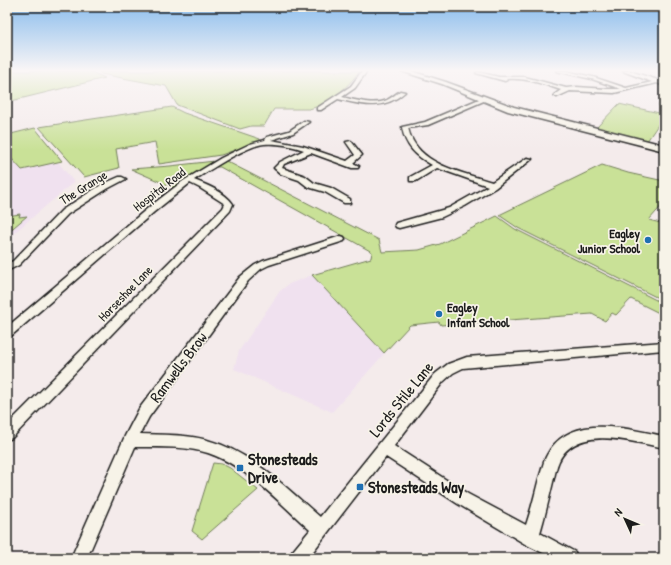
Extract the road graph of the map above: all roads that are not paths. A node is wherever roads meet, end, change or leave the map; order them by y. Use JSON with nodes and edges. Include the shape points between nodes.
{"nodes":[{"id":1,"x":337,"y":97,"type":"edge"},
{"id":2,"x":338,"y":97,"type":"edge"},
{"id":3,"x":394,"y":97,"type":"edge"},
{"id":4,"x":478,"y":97,"type":"edge"},
{"id":5,"x":484,"y":100,"type":"junction"},
{"id":6,"x":319,"y":108,"type":"dead end"},
{"id":7,"x":306,"y":122,"type":"dead end"},
{"id":8,"x":268,"y":142,"type":"junction"},
{"id":9,"x":342,"y":146,"type":"dead end"},
{"id":10,"x":664,"y":148,"type":"edge"},
{"id":11,"x":311,"y":150,"type":"junction"},
{"id":12,"x":520,"y":156,"type":"dead end"},
{"id":13,"x":437,"y":165,"type":"junction"},
{"id":14,"x":404,"y":175,"type":"dead end"},
{"id":15,"x":122,"y":179,"type":"dead end"},
{"id":16,"x":190,"y":181,"type":"junction"},
{"id":17,"x":493,"y":185,"type":"junction"},
{"id":18,"x":344,"y":197,"type":"dead end"},
{"id":19,"x":417,"y":211,"type":"dead end"},
{"id":20,"x":424,"y":219,"type":"junction"},
{"id":21,"x":400,"y":225,"type":"dead end"},
{"id":22,"x":341,"y":239,"type":"dead end"},
{"id":23,"x":7,"y":268,"type":"edge"},
{"id":24,"x":7,"y":333,"type":"edge"},
{"id":25,"x":664,"y":346,"type":"edge"},
{"id":26,"x":7,"y":434,"type":"edge"},
{"id":27,"x":130,"y":440,"type":"junction"},
{"id":28,"x":664,"y":442,"type":"edge"},
{"id":29,"x":385,"y":448,"type":"junction"},
{"id":30,"x":321,"y":529,"type":"junction"},
{"id":31,"x":532,"y":538,"type":"junction"},
{"id":32,"x":79,"y":558,"type":"edge"},
{"id":33,"x":298,"y":558,"type":"edge"},
{"id":34,"x":569,"y":558,"type":"edge"}],
"edges":[{"from":1,"to":6,"type":"street"},
{"from":2,"to":3,"type":"street","via":[[382,103]]},
{"from":4,"to":5,"type":"main road"},
{"from":5,"to":10,"type":"main road"},
{"from":5,"to":13,"type":"street","via":[[426,124],[405,127],[407,139],[414,150]]},
{"from":7,"to":8,"type":"street","via":[[291,132],[269,138]]},
{"from":8,"to":11,"type":"street","name":"Hospital Road"},
{"from":8,"to":16,"type":"street","name":"Hospital Road","via":[[233,154]]},
{"from":9,"to":11,"type":"street","name":"Hospital Road","via":[[350,143],[359,155],[352,165]]},
{"from":11,"to":18,"type":"street","via":[[282,163],[278,168]]},
{"from":12,"to":17,"type":"street","via":[[533,160]]},
{"from":13,"to":14,"type":"street","via":[[414,180]]},
{"from":13,"to":17,"type":"street"},
{"from":15,"to":23,"type":"street","name":"The Grange","via":[[104,187],[65,212],[16,263]]},
{"from":16,"to":24,"type":"street","name":"Hospital Road","via":[[153,209]]},
{"from":16,"to":26,"type":"street","name":"Horseshoe Lane","via":[[203,186],[227,202],[227,209]]},
{"from":17,"to":20,"type":"street","via":[[454,209]]},
{"from":19,"to":20,"type":"street"},
{"from":20,"to":21,"type":"street"},
{"from":22,"to":27,"type":"street","name":"Ramwells Brow","via":[[266,263],[250,273],[152,400]]},
{"from":25,"to":29,"type":"street","name":"Lords Stile Lane","via":[[456,364],[439,378]]},
{"from":27,"to":30,"type":"street","via":[[186,443],[216,448],[256,472]]},
{"from":27,"to":32,"type":"street","name":"Ramwells Brow"},
{"from":28,"to":31,"type":"street","via":[[595,432],[583,433],[565,442],[552,459]]},
{"from":29,"to":30,"type":"street","name":"Lords Stile Lane"},
{"from":29,"to":31,"type":"street","via":[[463,499]]},
{"from":30,"to":33,"type":"street"},
{"from":31,"to":34,"type":"street"}]}
